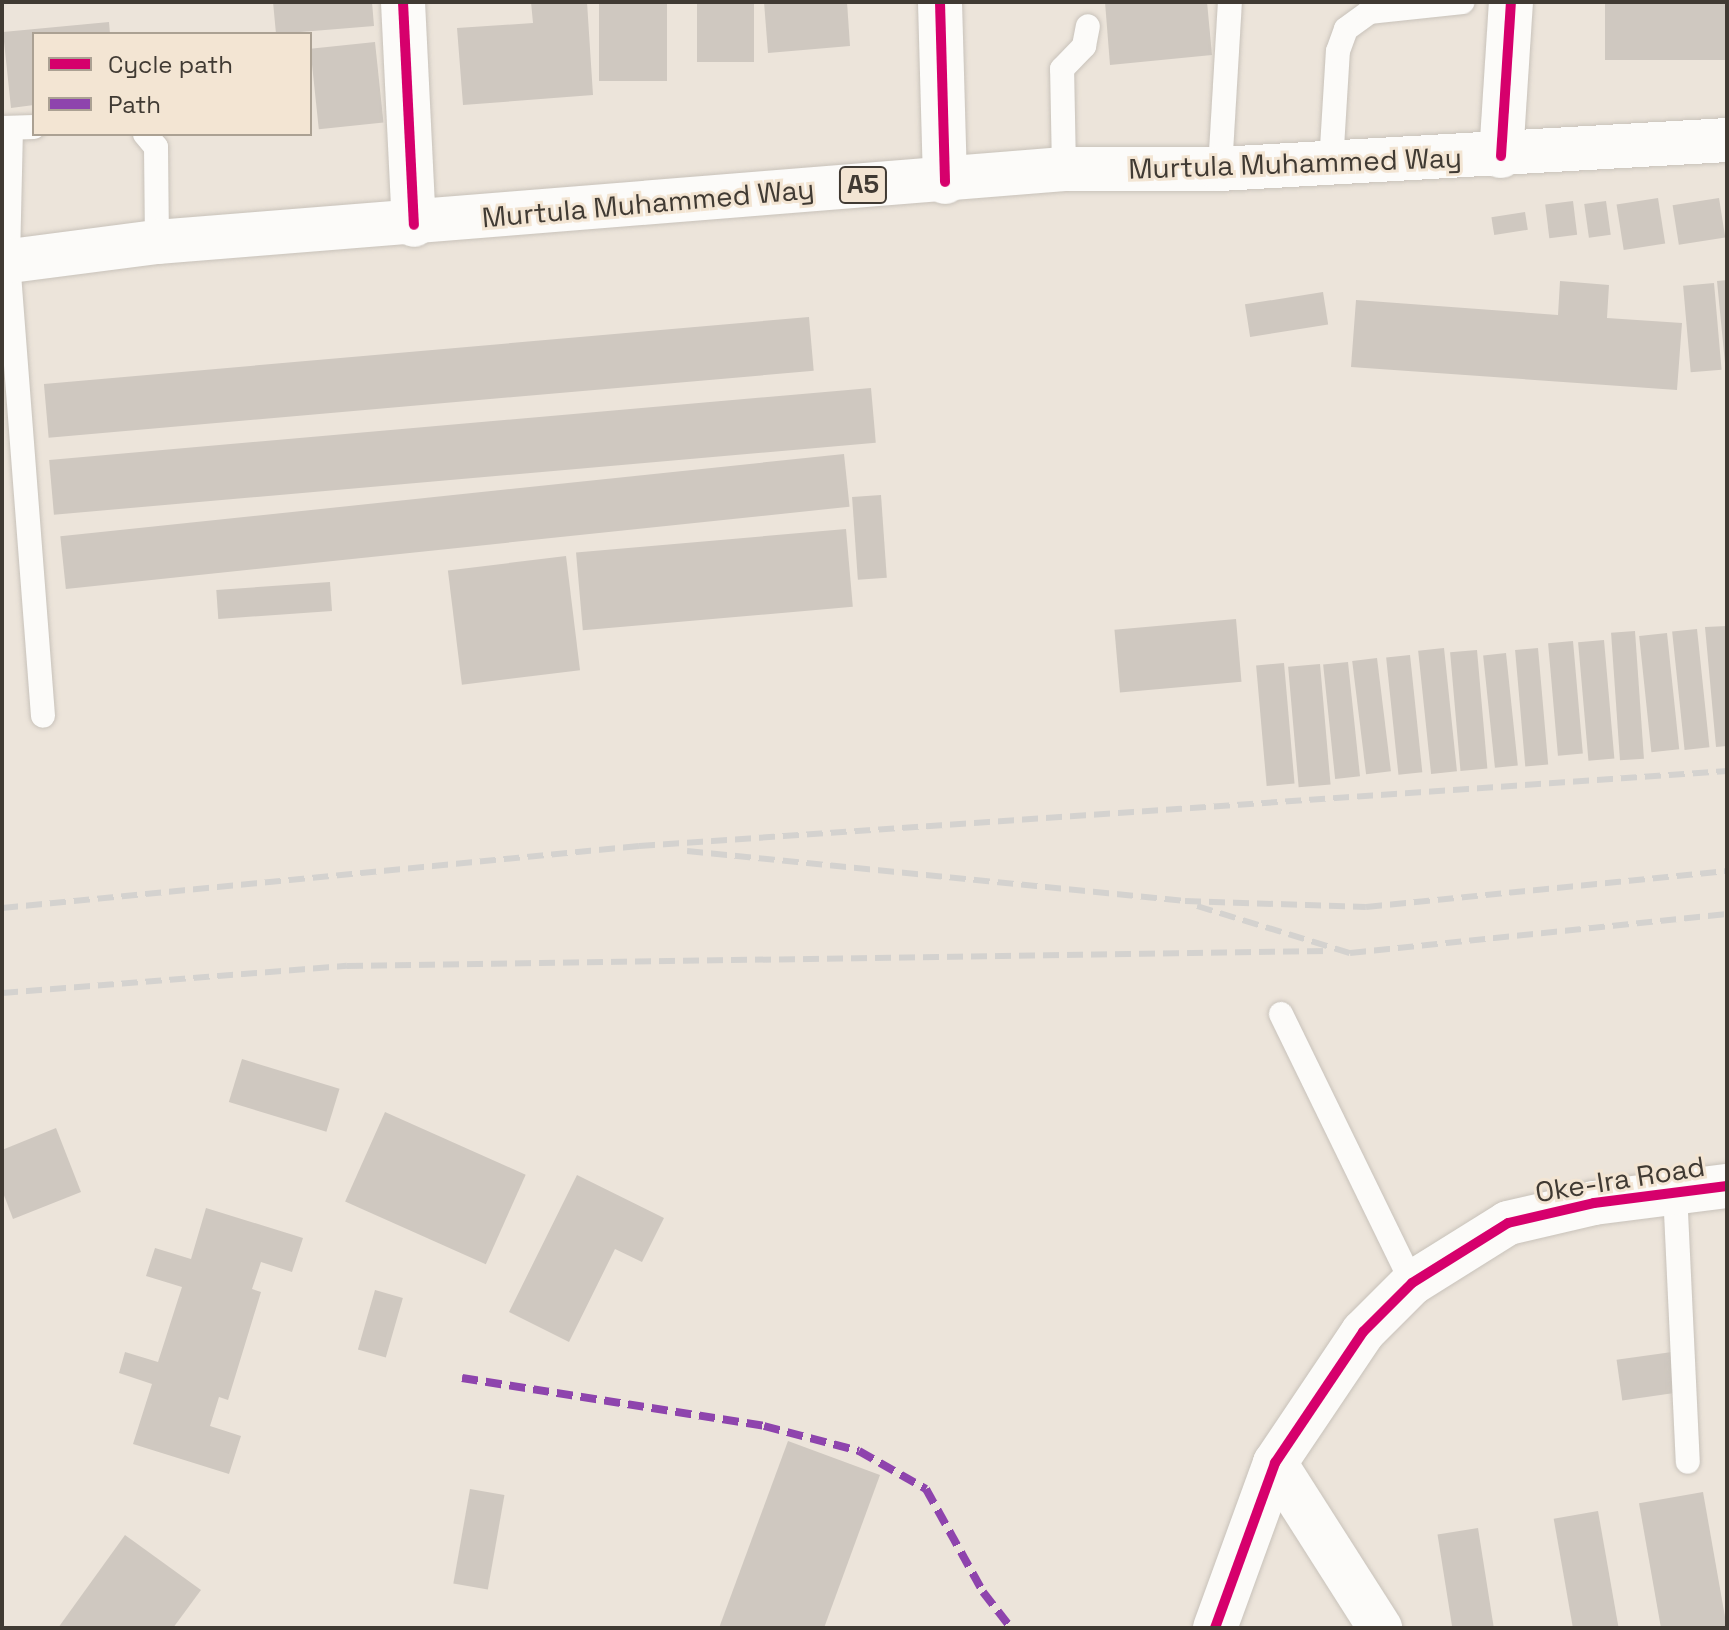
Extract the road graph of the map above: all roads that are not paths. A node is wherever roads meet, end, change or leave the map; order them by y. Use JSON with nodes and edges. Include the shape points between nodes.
{"nodes":[{"id":1,"x":403,"y":2,"type":"edge"},
{"id":2,"x":940,"y":2,"type":"edge"},
{"id":3,"x":1230,"y":2,"type":"edge"},
{"id":4,"x":1462,"y":2,"type":"edge"},
{"id":5,"x":1511,"y":2,"type":"edge"},
{"id":6,"x":1088,"y":26,"type":"dead end"},
{"id":7,"x":16,"y":128,"type":"edge"},
{"id":8,"x":147,"y":136,"type":"edge"},
{"id":9,"x":1727,"y":140,"type":"edge"},
{"id":10,"x":1501,"y":156,"type":"junction"},
{"id":11,"x":1331,"y":164,"type":"junction"},
{"id":12,"x":1064,"y":169,"type":"junction"},
{"id":13,"x":1220,"y":169,"type":"junction"},
{"id":14,"x":945,"y":182,"type":"junction"},
{"id":15,"x":414,"y":225,"type":"junction"},
{"id":16,"x":157,"y":242,"type":"junction"},
{"id":17,"x":5,"y":261,"type":"edge"},
{"id":18,"x":43,"y":716,"type":"dead end"},
{"id":19,"x":1281,"y":1014,"type":"dead end"},
{"id":20,"x":1727,"y":1186,"type":"edge"},
{"id":21,"x":1675,"y":1191,"type":"junction"},
{"id":22,"x":1412,"y":1283,"type":"junction"},
{"id":23,"x":1688,"y":1462,"type":"dead end"},
{"id":24,"x":1275,"y":1463,"type":"junction"},
{"id":25,"x":1215,"y":1628,"type":"edge"},
{"id":26,"x":1380,"y":1628,"type":"edge"}],
"edges":[{"from":1,"to":15,"type":"main road"},
{"from":2,"to":14,"type":"main road"},
{"from":3,"to":13,"type":"lane"},
{"from":4,"to":11,"type":"lane","via":[[1369,12],[1346,29],[1338,51]]},
{"from":5,"to":10,"type":"main road"},
{"from":6,"to":12,"type":"lane","via":[[1084,46],[1062,69]]},
{"from":7,"to":17,"type":"lane"},
{"from":8,"to":16,"type":"lane","via":[[156,147]]},
{"from":9,"to":10,"type":"main road","name":"Murtula Muhammed Way","number":"A5"},
{"from":10,"to":11,"type":"main road","name":"Murtula Muhammed Way","number":"A5"},
{"from":11,"to":13,"type":"main road","name":"Murtula Muhammed Way","number":"A5"},
{"from":12,"to":13,"type":"main road","name":"Murtula Muhammed Way","number":"A5"},
{"from":12,"to":14,"type":"main road","name":"Murtula Muhammed Way","number":"A5"},
{"from":14,"to":15,"type":"main road","name":"Murtula Muhammed Way","number":"A5","via":[[792,189]]},
{"from":15,"to":16,"type":"main road","name":"Murtula Muhammed Way","number":"A5"},
{"from":16,"to":17,"type":"main road","name":"Murtula Muhammed Way","number":"A5"},
{"from":17,"to":18,"type":"lane"},
{"from":19,"to":22,"type":"lane"},
{"from":20,"to":21,"type":"main road","name":"Oke-Ira Road"},
{"from":21,"to":22,"type":"main road","name":"Oke-Ira Road","via":[[1508,1223]]},
{"from":21,"to":23,"type":"lane"},
{"from":22,"to":24,"type":"main road","name":"Oke-Ira Road","via":[[1363,1332]]},
{"from":24,"to":25,"type":"main road","name":"Oke-Ira Road"},
{"from":24,"to":26,"type":"main road"}]}
